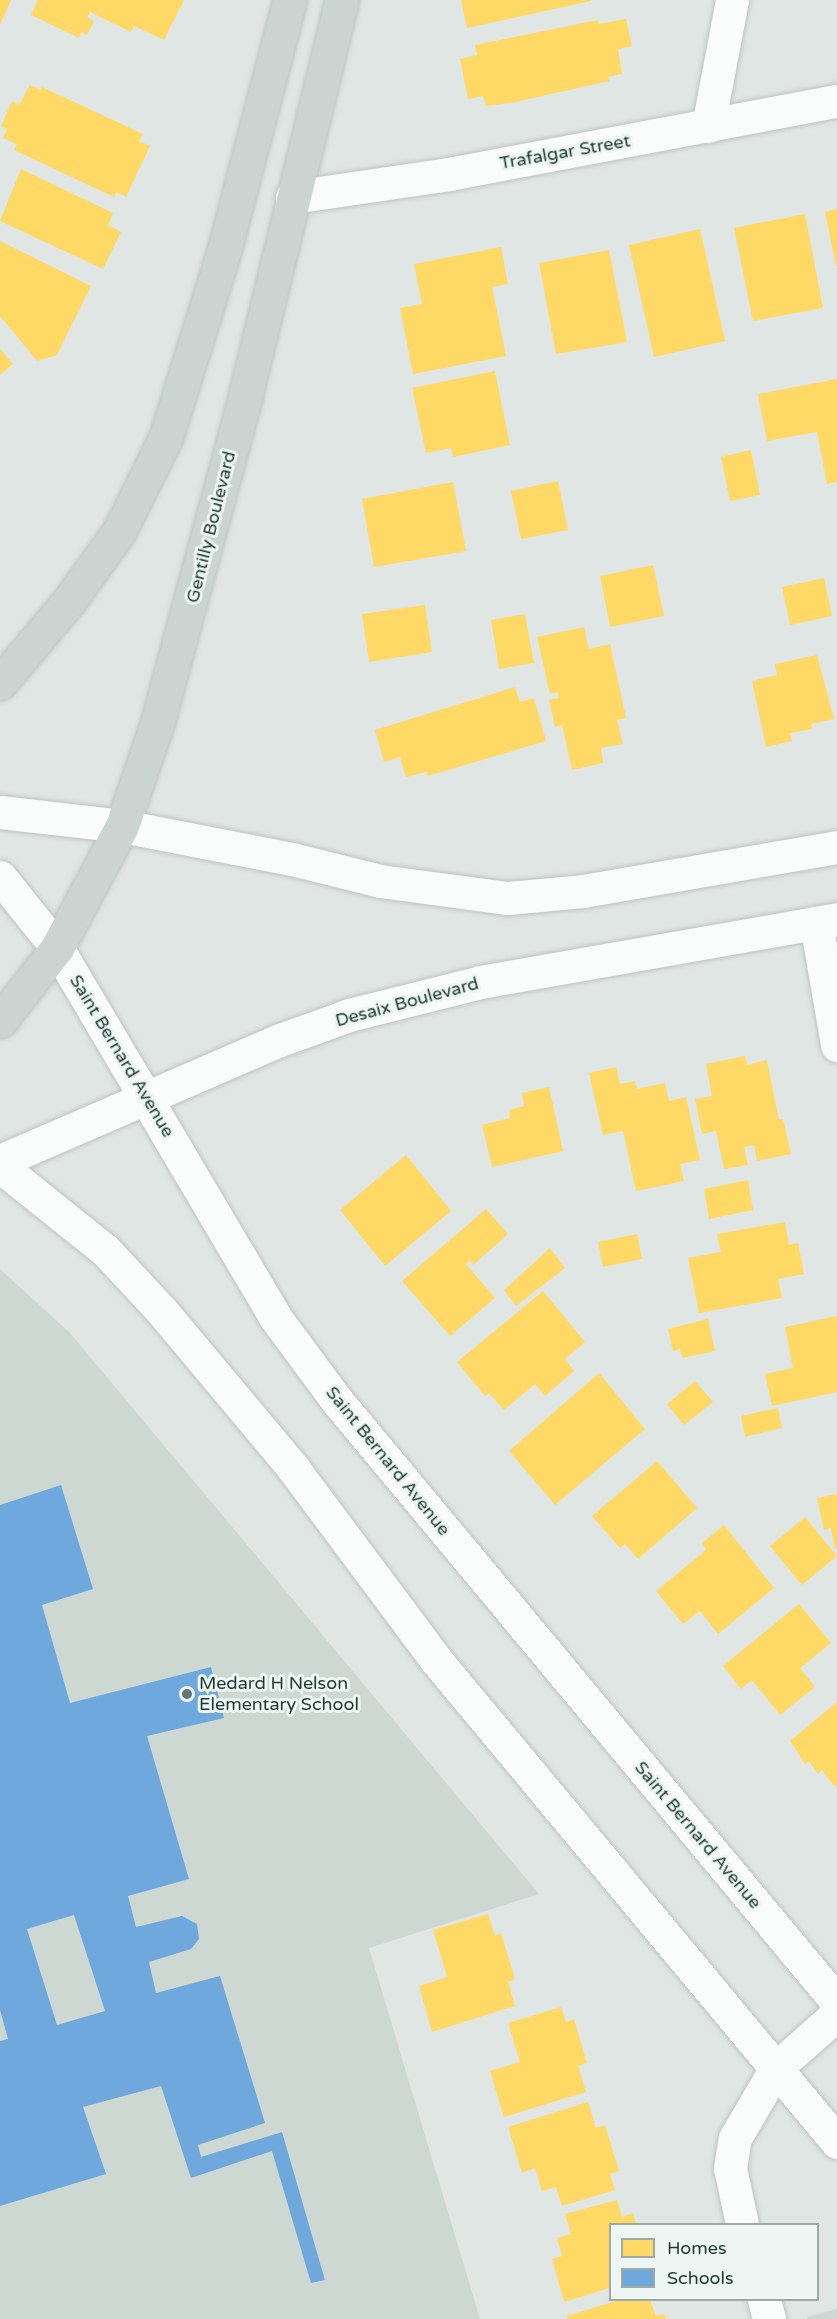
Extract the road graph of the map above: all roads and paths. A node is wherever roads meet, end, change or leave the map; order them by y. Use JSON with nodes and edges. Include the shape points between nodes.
{"nodes":[{"id":1,"x":290,"y":0,"type":"edge"},
{"id":2,"x":342,"y":0,"type":"edge"},
{"id":3,"x":732,"y":0,"type":"edge"},
{"id":4,"x":837,"y":101,"type":"edge"},
{"id":5,"x":708,"y":126,"type":"junction"},
{"id":6,"x":292,"y":197,"type":"junction"},
{"id":7,"x":0,"y":683,"type":"edge"},
{"id":8,"x":0,"y":812,"type":"edge"},
{"id":9,"x":122,"y":826,"type":"junction"},
{"id":10,"x":837,"y":847,"type":"edge"},
{"id":11,"x":0,"y":877,"type":"edge"},
{"id":12,"x":826,"y":921,"type":"edge"},
{"id":13,"x":57,"y":948,"type":"junction"},
{"id":14,"x":0,"y":1021,"type":"edge"},
{"id":15,"x":837,"y":1045,"type":"edge"},
{"id":16,"x":147,"y":1097,"type":"junction"},
{"id":17,"x":0,"y":1161,"type":"edge"},
{"id":18,"x":0,"y":1166,"type":"edge"},
{"id":19,"x":837,"y":2002,"type":"edge"},
{"id":20,"x":837,"y":2014,"type":"edge"},
{"id":21,"x":776,"y":2068,"type":"junction"},
{"id":22,"x":837,"y":2142,"type":"edge"},
{"id":23,"x":742,"y":2223,"type":"edge"},
{"id":24,"x":764,"y":2301,"type":"edge"},
{"id":25,"x":769,"y":2319,"type":"edge"}],
"edges":[{"from":1,"to":7,"type":"main road","via":[[225,247],[166,437],[120,530],[69,601]]},
{"from":2,"to":6,"type":"main road","name":"Gentilly Boulevard"},
{"from":3,"to":5,"type":"street"},
{"from":4,"to":5,"type":"street","name":"Trafalgar Street"},
{"from":5,"to":6,"type":"street","name":"Trafalgar Street","via":[[449,174]]},
{"from":6,"to":9,"type":"main road","name":"Gentilly Boulevard","via":[[187,622]]},
{"from":8,"to":9,"type":"street"},
{"from":9,"to":10,"type":"street","via":[[292,859],[380,881],[508,898],[583,891]]},
{"from":9,"to":13,"type":"main road","name":"Gentilly Boulevard"},
{"from":11,"to":13,"type":"street","name":"Saint Bernard Avenue"},
{"from":12,"to":15,"type":"street"},
{"from":12,"to":16,"type":"street","name":"Desaix Boulevard","via":[[567,965],[412,998],[280,1040]]},
{"from":13,"to":14,"type":"main road","name":"Gentilly Boulevard"},
{"from":13,"to":16,"type":"street","name":"Saint Bernard Avenue"},
{"from":16,"to":17,"type":"street","name":"Desaix Boulevard"},
{"from":16,"to":19,"type":"street","name":"Saint Bernard Avenue","via":[[275,1317],[338,1402]]},
{"from":18,"to":21,"type":"street","via":[[105,1250],[161,1311],[293,1468],[436,1660]]},
{"from":20,"to":21,"type":"street"},
{"from":21,"to":22,"type":"street"},
{"from":21,"to":23,"type":"street","via":[[735,2138],[730,2168]]},
{"from":24,"to":25,"type":"street"}]}
